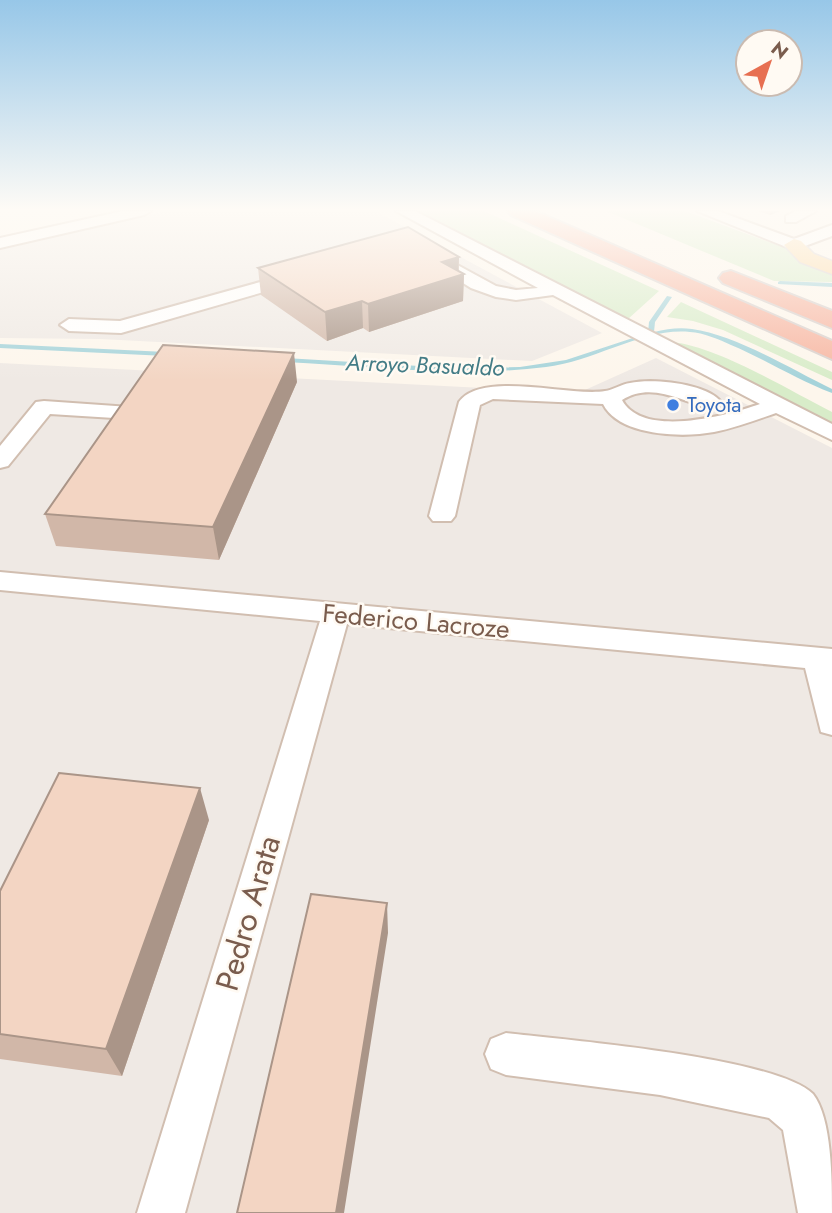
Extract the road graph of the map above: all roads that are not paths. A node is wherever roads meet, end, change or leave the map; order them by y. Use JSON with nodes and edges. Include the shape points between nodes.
{"nodes":[{"id":1,"x":449,"y":268,"type":"edge"},
{"id":2,"x":511,"y":268,"type":"edge"},
{"id":3,"x":645,"y":268,"type":"edge"},
{"id":4,"x":709,"y":268,"type":"dead end"},
{"id":5,"x":314,"y":272,"type":"edge"},
{"id":6,"x":553,"y":290,"type":"junction"},
{"id":7,"x":832,"y":320,"type":"edge"},
{"id":8,"x":69,"y":325,"type":"dead end"},
{"id":9,"x":832,"y":351,"type":"edge"},
{"id":10,"x":611,"y":398,"type":"junction"},
{"id":11,"x":711,"y":403,"type":"dead end"},
{"id":12,"x":777,"y":405,"type":"junction"},
{"id":13,"x":130,"y":413,"type":"edge"},
{"id":14,"x":832,"y":433,"type":"edge"},
{"id":15,"x":0,"y":461,"type":"edge"},
{"id":16,"x":442,"y":516,"type":"dead end"},
{"id":17,"x":0,"y":581,"type":"edge"},
{"id":18,"x":336,"y":614,"type":"junction"},
{"id":19,"x":825,"y":659,"type":"edge"},
{"id":20,"x":832,"y":723,"type":"edge"},
{"id":21,"x":506,"y":1054,"type":"dead end"},
{"id":22,"x":161,"y":1213,"type":"edge"},
{"id":23,"x":822,"y":1213,"type":"edge"}],
"edges":[{"from":1,"to":6,"type":"street","via":[[499,295],[522,297]]},
{"from":2,"to":6,"type":"street"},
{"from":3,"to":9,"type":"highway"},
{"from":4,"to":7,"type":"highway"},
{"from":5,"to":8,"type":"street","via":[[121,327]]},
{"from":6,"to":12,"type":"street"},
{"from":10,"to":11,"type":"street","via":[[620,389],[646,388],[699,394]]},
{"from":10,"to":12,"type":"street","via":[[612,406],[622,415],[649,424],[690,426],[732,421]]},
{"from":10,"to":16,"type":"street","via":[[493,393],[470,402]]},
{"from":12,"to":14,"type":"street"},
{"from":13,"to":15,"type":"street","via":[[44,407]]},
{"from":17,"to":18,"type":"street","name":"Federico Lacroze"},
{"from":18,"to":19,"type":"street","name":"Federico Lacroze"},
{"from":18,"to":22,"type":"street","name":"Pedro Arata"},
{"from":19,"to":20,"type":"street"},
{"from":21,"to":23,"type":"street","via":[[693,1078],[775,1096],[797,1110],[807,1136]]}]}
